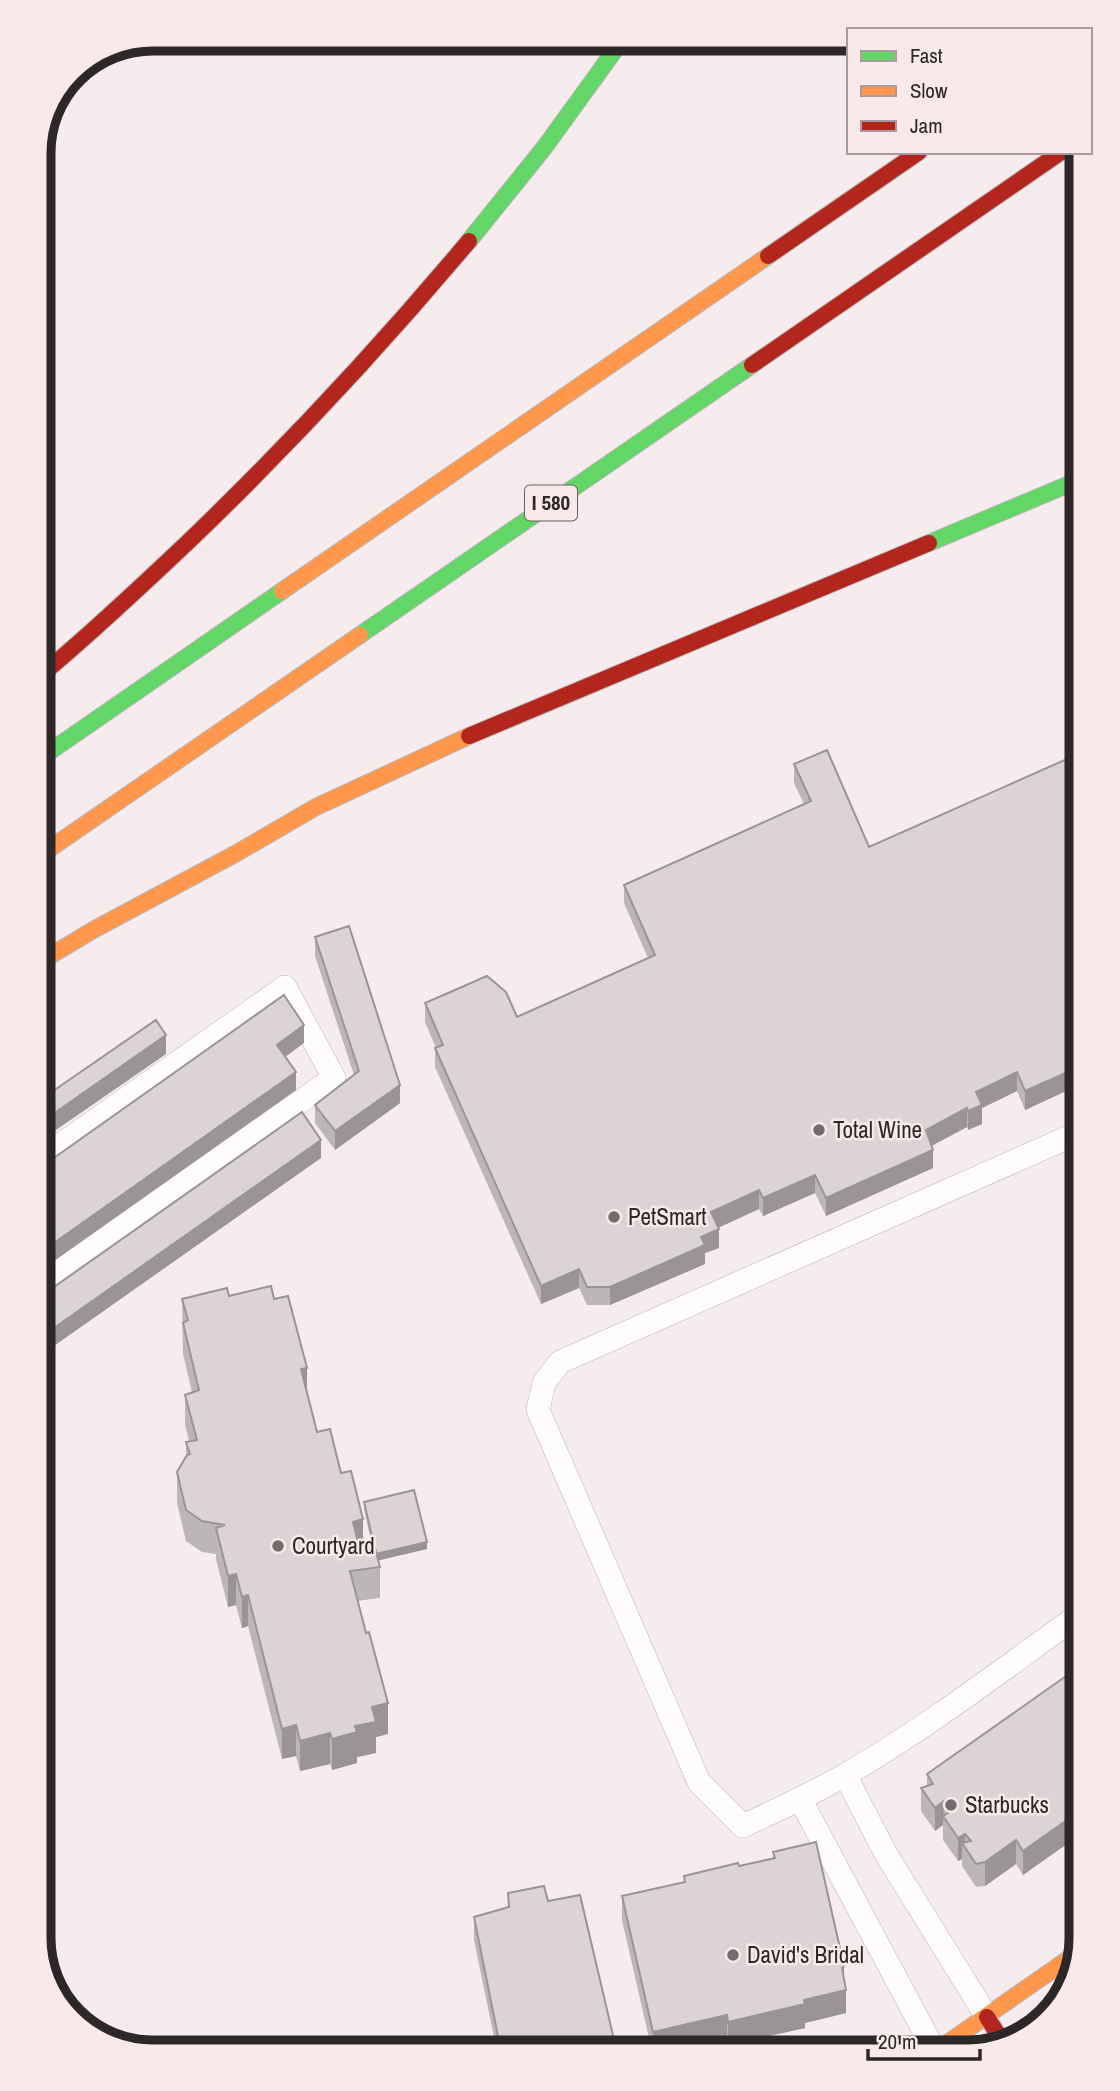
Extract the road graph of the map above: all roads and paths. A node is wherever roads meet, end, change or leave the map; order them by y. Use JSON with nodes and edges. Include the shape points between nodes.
{"nodes":[{"id":1,"x":614,"y":51,"type":"edge"},
{"id":2,"x":916,"y":154,"type":"edge"},
{"id":3,"x":1058,"y":154,"type":"edge"},
{"id":4,"x":1069,"y":484,"type":"edge"},
{"id":5,"x":51,"y":667,"type":"edge"},
{"id":6,"x":51,"y":751,"type":"edge"},
{"id":7,"x":51,"y":849,"type":"edge"},
{"id":8,"x":51,"y":955,"type":"edge"},
{"id":9,"x":1069,"y":1137,"type":"edge"},
{"id":10,"x":51,"y":1151,"type":"edge"},
{"id":11,"x":51,"y":1277,"type":"edge"},
{"id":12,"x":1069,"y":1622,"type":"edge"},
{"id":13,"x":845,"y":1775,"type":"junction"},
{"id":14,"x":800,"y":1799,"type":"junction"},
{"id":15,"x":1067,"y":1960,"type":"edge"},
{"id":16,"x":987,"y":2017,"type":"junction"},
{"id":17,"x":998,"y":2035,"type":"edge"},
{"id":18,"x":928,"y":2040,"type":"edge"},
{"id":19,"x":952,"y":2040,"type":"edge"}],
"edges":[{"from":1,"to":5,"type":"main road","via":[[525,172],[340,388],[232,502]]},
{"from":2,"to":6,"type":"main road"},
{"from":3,"to":7,"type":"main road","number":"I 580"},
{"from":4,"to":8,"type":"main road","via":[[437,750],[316,807]]},
{"from":9,"to":14,"type":"lane","via":[[560,1362],[544,1383],[538,1410],[699,1782],[743,1826]]},
{"from":10,"to":11,"type":"lane","via":[[285,987],[334,1078]]},
{"from":12,"to":13,"type":"lane"},
{"from":13,"to":14,"type":"lane"},
{"from":13,"to":16,"type":"lane","via":[[886,1854]]},
{"from":14,"to":18,"type":"lane"},
{"from":15,"to":16,"type":"main road"},
{"from":16,"to":17,"type":"main road"},
{"from":16,"to":19,"type":"main road"}]}
